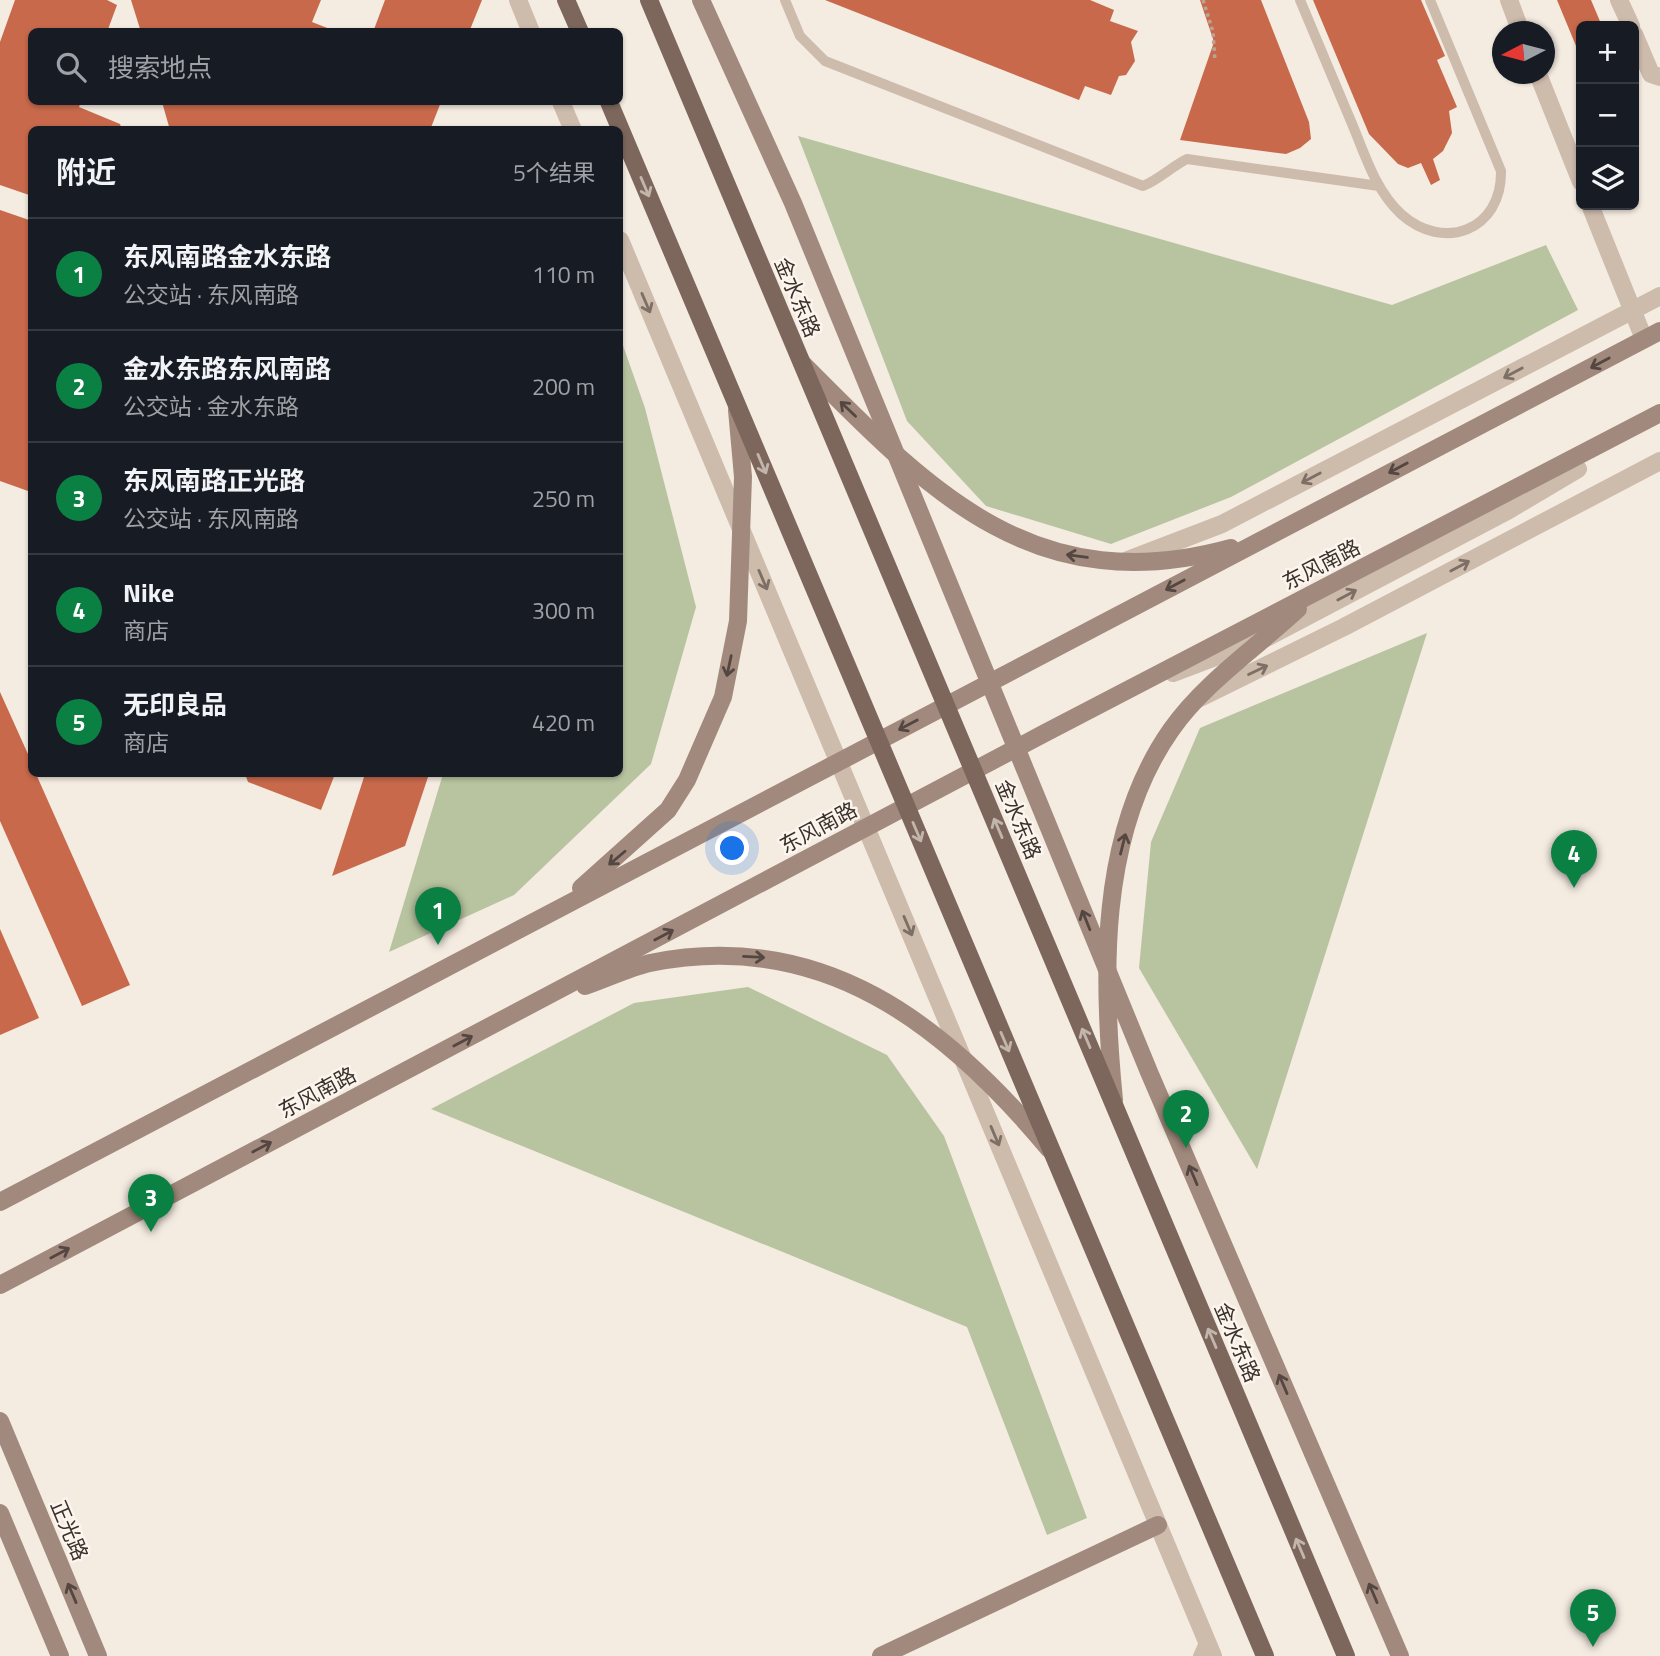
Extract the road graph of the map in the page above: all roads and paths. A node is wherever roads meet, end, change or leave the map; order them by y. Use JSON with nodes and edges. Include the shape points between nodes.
{"nodes":[{"id":1,"x":518,"y":0,"type":"edge"},
{"id":2,"x":566,"y":0,"type":"edge"},
{"id":3,"x":649,"y":0,"type":"edge"},
{"id":4,"x":701,"y":0,"type":"edge"},
{"id":5,"x":785,"y":0,"type":"edge"},
{"id":6,"x":1203,"y":0,"type":"edge"},
{"id":7,"x":1300,"y":0,"type":"edge"},
{"id":8,"x":1430,"y":0,"type":"edge"},
{"id":9,"x":1509,"y":0,"type":"edge"},
{"id":10,"x":1619,"y":0,"type":"edge"},
{"id":11,"x":1517,"y":21,"type":"edge"},
{"id":12,"x":1628,"y":21,"type":"edge"},
{"id":13,"x":529,"y":28,"type":"edge"},
{"id":14,"x":578,"y":28,"type":"edge"},
{"id":15,"x":1639,"y":46,"type":"edge"},
{"id":16,"x":1215,"y":61,"type":"dead end"},
{"id":17,"x":1660,"y":77,"type":"edge"},
{"id":18,"x":1542,"y":84,"type":"edge"},
{"id":19,"x":562,"y":105,"type":"edge"},
{"id":20,"x":610,"y":105,"type":"edge"},
{"id":21,"x":571,"y":126,"type":"edge"},
{"id":22,"x":619,"y":126,"type":"edge"},
{"id":23,"x":623,"y":135,"type":"edge"},
{"id":24,"x":1576,"y":169,"type":"edge"},
{"id":25,"x":1378,"y":186,"type":"junction"},
{"id":26,"x":1592,"y":210,"type":"edge"},
{"id":27,"x":623,"y":247,"type":"edge"},
{"id":28,"x":1660,"y":296,"type":"edge"},
{"id":29,"x":1632,"y":310,"type":"junction"},
{"id":30,"x":1652,"y":335,"type":"edge"},
{"id":31,"x":801,"y":362,"type":"junction"},
{"id":32,"x":736,"y":403,"type":"junction"},
{"id":33,"x":1660,"y":413,"type":"edge"},
{"id":34,"x":1660,"y":424,"type":"edge"},
{"id":35,"x":894,"y":451,"type":"junction"},
{"id":36,"x":1660,"y":461,"type":"edge"},
{"id":37,"x":1578,"y":469,"type":"joint"},
{"id":38,"x":740,"y":526,"type":"junction"},
{"id":39,"x":1265,"y":538,"type":"junction"},
{"id":40,"x":1128,"y":560,"type":"junction"},
{"id":41,"x":1317,"y":592,"type":"junction"},
{"id":42,"x":1268,"y":637,"type":"junction"},
{"id":43,"x":989,"y":682,"type":"junction"},
{"id":44,"x":1127,"y":691,"type":"junction"},
{"id":45,"x":1197,"y":700,"type":"junction"},
{"id":46,"x":946,"y":705,"type":"junction"},
{"id":47,"x":878,"y":740,"type":"junction"},
{"id":48,"x":1016,"y":749,"type":"junction"},
{"id":49,"x":839,"y":761,"type":"junction"},
{"id":50,"x":974,"y":771,"type":"junction"},
{"id":51,"x":906,"y":807,"type":"junction"},
{"id":52,"x":867,"y":828,"type":"junction"},
{"id":53,"x":555,"y":910,"type":"junction"},
{"id":54,"x":1109,"y":977,"type":"junction"},
{"id":55,"x":523,"y":1009,"type":"junction"},
{"id":56,"x":964,"y":1062,"type":"junction"},
{"id":57,"x":1115,"y":1107,"type":"junction"},
{"id":58,"x":1052,"y":1152,"type":"junction"},
{"id":59,"x":0,"y":1202,"type":"edge"},
{"id":60,"x":0,"y":1285,"type":"edge"},
{"id":61,"x":0,"y":1422,"type":"edge"},
{"id":62,"x":0,"y":1513,"type":"edge"},
{"id":63,"x":1158,"y":1525,"type":"junction"},
{"id":64,"x":1206,"y":1638,"type":"junction"},
{"id":65,"x":60,"y":1656,"type":"edge"},
{"id":66,"x":99,"y":1656,"type":"edge"},
{"id":67,"x":881,"y":1656,"type":"edge"},
{"id":68,"x":1198,"y":1656,"type":"edge"},
{"id":69,"x":1213,"y":1656,"type":"edge"},
{"id":70,"x":1265,"y":1656,"type":"edge"},
{"id":71,"x":1346,"y":1656,"type":"edge"},
{"id":72,"x":1400,"y":1656,"type":"edge"}],
"edges":[{"from":1,"to":13,"type":"street"},
{"from":2,"to":14,"type":"main road"},
{"from":3,"to":31,"type":"main road","name":"金水东路"},
{"from":4,"to":35,"type":"main road","via":[[793,203]]},
{"from":5,"to":25,"type":"lane","via":[[800,36],[825,61],[1143,186],[1187,159]]},
{"from":6,"to":16,"type":"path","via":[[1213,32]]},
{"from":7,"to":25,"type":"lane"},
{"from":8,"to":25,"type":"lane","via":[[1501,171],[1502,187],[1492,213],[1465,232],[1416,225]]},
{"from":9,"to":11,"type":"street"},
{"from":10,"to":12,"type":"street"},
{"from":15,"to":17,"type":"street","via":[[1651,74]]},
{"from":18,"to":24,"type":"street"},
{"from":19,"to":21,"type":"street"},
{"from":20,"to":22,"type":"main road","one_way":true},
{"from":23,"to":32,"type":"main road","one_way":true},
{"from":26,"to":29,"type":"street"},
{"from":27,"to":38,"type":"street","one_way":true},
{"from":28,"to":29,"type":"street"},
{"from":29,"to":30,"type":"street"},
{"from":29,"to":40,"type":"street","one_way":true,"via":[[1222,524]]},
{"from":30,"to":39,"type":"main road","one_way":true},
{"from":35,"to":31,"type":"main road","one_way":true},
{"from":31,"to":46,"type":"main road","name":"金水东路"},
{"from":32,"to":38,"type":"main road","via":[[743,477]]},
{"from":32,"to":47,"type":"main road","one_way":true},
{"from":33,"to":41,"type":"main road","name":"东风南路"},
{"from":34,"to":37,"type":"main road"},
{"from":40,"to":35,"type":"main road","one_way":true,"via":[[1067,555],[998,530],[970,514]]},
{"from":35,"to":43,"type":"main road"},
{"from":45,"to":36,"type":"street","one_way":true},
{"from":42,"to":37,"type":"street","one_way":true},
{"from":38,"to":49,"type":"street","one_way":true},
{"from":38,"to":53,"type":"main road","one_way":true,"via":[[738,621],[730,664],[708,736],[687,780],[668,810],[641,838]]},
{"from":39,"to":40,"type":"main road","via":[[1196,557]]},
{"from":39,"to":43,"type":"main road","one_way":true},
{"from":41,"to":42,"type":"main road"},
{"from":41,"to":44,"type":"main road","name":"东风南路"},
{"from":42,"to":44,"type":"street"},
{"from":42,"to":45,"type":"main road"},
{"from":43,"to":46,"type":"main road"},
{"from":43,"to":48,"type":"main road"},
{"from":44,"to":48,"type":"main road","name":"东风南路"},
{"from":54,"to":45,"type":"main road","one_way":true,"via":[[1112,907],[1125,834],[1158,753]]},
{"from":46,"to":47,"type":"main road","one_way":true},
{"from":46,"to":50,"type":"main road","name":"金水东路"},
{"from":47,"to":49,"type":"main road"},
{"from":47,"to":51,"type":"main road"},
{"from":48,"to":50,"type":"main road","name":"东风南路"},
{"from":54,"to":48,"type":"main road","one_way":true},
{"from":49,"to":52,"type":"street"},
{"from":49,"to":53,"type":"main road"},
{"from":50,"to":51,"type":"main road","name":"东风南路"},
{"from":57,"to":50,"type":"main road","name":"金水东路","one_way":true},
{"from":51,"to":52,"type":"main road","name":"东风南路"},
{"from":51,"to":58,"type":"main road","one_way":true},
{"from":55,"to":52,"type":"main road","name":"东风南路","one_way":true},
{"from":52,"to":56,"type":"street","one_way":true},
{"from":53,"to":59,"type":"main road"},
{"from":54,"to":57,"type":"main road"},
{"from":72,"to":54,"type":"main road","one_way":true},
{"from":55,"to":56,"type":"main road","one_way":true,"via":[[648,963],[724,955],[765,957],[839,978],[903,1012]]},
{"from":60,"to":55,"type":"main road","name":"东风南路","one_way":true},
{"from":56,"to":58,"type":"main road","via":[[1022,1116]]},
{"from":56,"to":63,"type":"street","one_way":true},
{"from":71,"to":57,"type":"main road","name":"金水东路","one_way":true},
{"from":58,"to":70,"type":"main road"},
{"from":66,"to":61,"type":"main road","name":"正光路","one_way":true},
{"from":62,"to":65,"type":"main road"},
{"from":63,"to":64,"type":"street"},
{"from":63,"to":67,"type":"main road"},
{"from":64,"to":68,"type":"lane"},
{"from":64,"to":69,"type":"street"}]}
